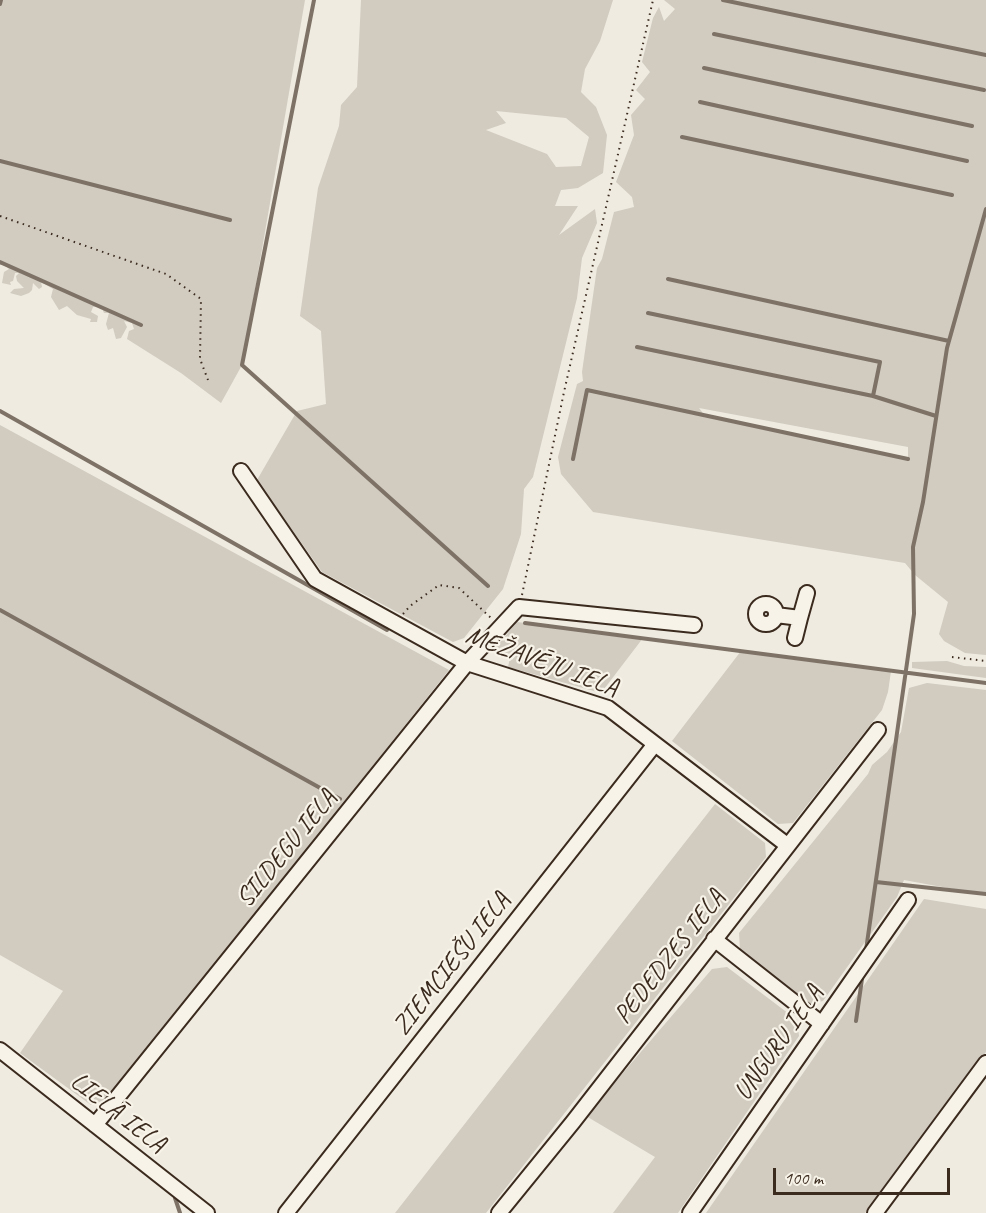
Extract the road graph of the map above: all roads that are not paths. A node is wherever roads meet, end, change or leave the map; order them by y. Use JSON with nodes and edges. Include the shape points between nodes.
{"nodes":[{"id":1,"x":241,"y":471,"type":"dead end"},
{"id":2,"x":807,"y":592,"type":"dead end"},
{"id":3,"x":776,"y":615,"type":"dead end"},
{"id":4,"x":800,"y":618,"type":"junction"},
{"id":5,"x":694,"y":625,"type":"dead end"},
{"id":6,"x":795,"y":638,"type":"dead end"},
{"id":7,"x":467,"y":663,"type":"junction"},
{"id":8,"x":878,"y":730,"type":"dead end"},
{"id":9,"x":655,"y":744,"type":"junction"},
{"id":10,"x":787,"y":845,"type":"junction"},
{"id":11,"x":908,"y":900,"type":"dead end"},
{"id":12,"x":714,"y":939,"type":"junction"},
{"id":13,"x":822,"y":1024,"type":"junction"},
{"id":14,"x":0,"y":1050,"type":"edge"},
{"id":15,"x":986,"y":1063,"type":"edge"},
{"id":16,"x":95,"y":1125,"type":"junction"},
{"id":17,"x":207,"y":1213,"type":"edge"},
{"id":18,"x":286,"y":1213,"type":"edge"},
{"id":19,"x":499,"y":1213,"type":"edge"},
{"id":20,"x":690,"y":1213,"type":"edge"},
{"id":21,"x":875,"y":1213,"type":"edge"}],
"edges":[{"from":1,"to":7,"type":"street","name":"MEŽAVĒJU IELA","via":[[315,579]]},
{"from":2,"to":4,"type":"street"},
{"from":3,"to":4,"type":"street"},
{"from":4,"to":6,"type":"street"},
{"from":5,"to":7,"type":"street","name":"SILDEGU IELA","via":[[519,607]]},
{"from":7,"to":9,"type":"street","name":"MEŽAVĒJU IELA","via":[[608,708]]},
{"from":7,"to":16,"type":"street","name":"SILDEGU IELA"},
{"from":8,"to":10,"type":"street","name":"PEDEDZES IELA"},
{"from":9,"to":10,"type":"street","name":"MEŽAVĒJU IELA"},
{"from":9,"to":18,"type":"street","name":"ZIEMCIEŠU IELA"},
{"from":10,"to":12,"type":"street","name":"PEDEDZES IELA"},
{"from":11,"to":13,"type":"street","name":"UNGURU IELA"},
{"from":12,"to":13,"type":"street"},
{"from":12,"to":19,"type":"street","name":"PEDEDZES IELA"},
{"from":13,"to":20,"type":"street","name":"UNGURU IELA"},
{"from":14,"to":16,"type":"street","name":"LIELĀ IELA"},
{"from":15,"to":21,"type":"street"},
{"from":16,"to":17,"type":"street","name":"LIELĀ IELA"}]}
